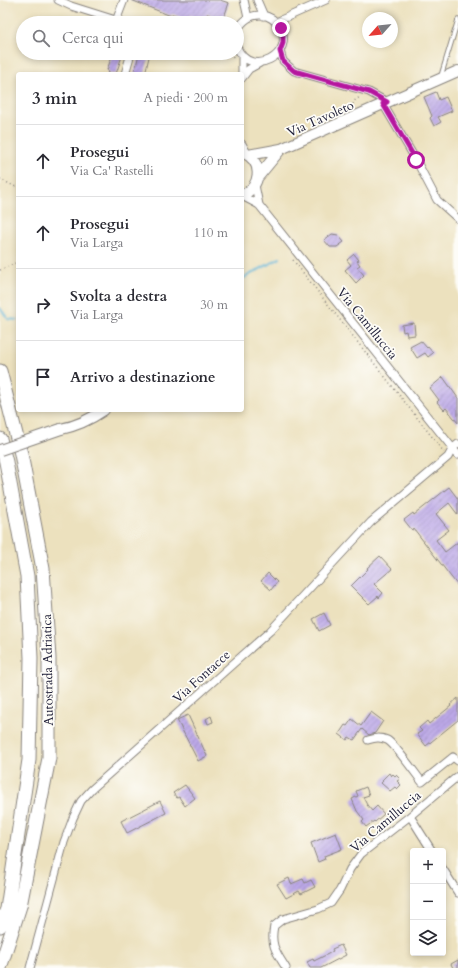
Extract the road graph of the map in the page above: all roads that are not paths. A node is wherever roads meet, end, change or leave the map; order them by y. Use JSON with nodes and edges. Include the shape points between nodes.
{"nodes":[{"id":1,"x":58,"y":0,"type":"edge"},
{"id":2,"x":124,"y":0,"type":"edge"},
{"id":3,"x":244,"y":0,"type":"edge"},
{"id":4,"x":257,"y":0,"type":"edge"},
{"id":5,"x":326,"y":0,"type":"edge"},
{"id":6,"x":101,"y":16,"type":"edge"},
{"id":7,"x":118,"y":16,"type":"edge"},
{"id":8,"x":264,"y":16,"type":"junction"},
{"id":9,"x":248,"y":18,"type":"junction"},
{"id":10,"x":458,"y":20,"type":"edge"},
{"id":11,"x":244,"y":21,"type":"edge"},
{"id":12,"x":276,"y":22,"type":"junction"},
{"id":13,"x":280,"y":51,"type":"junction"},
{"id":14,"x":244,"y":59,"type":"edge"},
{"id":15,"x":129,"y":60,"type":"edge"},
{"id":16,"x":239,"y":60,"type":"edge"},
{"id":17,"x":261,"y":63,"type":"junction"},
{"id":18,"x":458,"y":71,"type":"edge"},
{"id":19,"x":126,"y":72,"type":"edge"},
{"id":20,"x":241,"y":72,"type":"edge"},
{"id":21,"x":244,"y":75,"type":"edge"},
{"id":22,"x":440,"y":79,"type":"junction"},
{"id":23,"x":385,"y":103,"type":"junction"},
{"id":24,"x":281,"y":149,"type":"junction"},
{"id":25,"x":245,"y":154,"type":"edge"},
{"id":26,"x":256,"y":181,"type":"junction"},
{"id":27,"x":244,"y":194,"type":"edge"},
{"id":28,"x":244,"y":196,"type":"edge"},
{"id":29,"x":259,"y":206,"type":"junction"},
{"id":30,"x":458,"y":220,"type":"edge"},
{"id":31,"x":0,"y":371,"type":"edge"},
{"id":32,"x":100,"y":412,"type":"edge"},
{"id":33,"x":0,"y":439,"type":"edge"},
{"id":34,"x":455,"y":446,"type":"edge"},
{"id":35,"x":0,"y":450,"type":"edge"},
{"id":36,"x":458,"y":455,"type":"edge"},
{"id":37,"x":368,"y":740,"type":"dead end"},
{"id":38,"x":456,"y":757,"type":"edge"},
{"id":39,"x":458,"y":776,"type":"edge"},
{"id":40,"x":410,"y":816,"type":"junction"},
{"id":41,"x":430,"y":848,"type":"edge"},
{"id":42,"x":446,"y":874,"type":"edge"},
{"id":43,"x":458,"y":893,"type":"edge"},
{"id":44,"x":0,"y":926,"type":"edge"},
{"id":45,"x":0,"y":968,"type":"edge"},
{"id":46,"x":30,"y":968,"type":"edge"},
{"id":47,"x":286,"y":968,"type":"edge"}],
"edges":[{"from":1,"to":6,"type":"street"},
{"from":2,"to":7,"type":"street"},
{"from":3,"to":9,"type":"street"},
{"from":4,"to":8,"type":"street"},
{"from":5,"to":12,"type":"street"},
{"from":8,"to":9,"type":"street"},
{"from":8,"to":12,"type":"street"},
{"from":9,"to":11,"type":"street"},
{"from":10,"to":22,"type":"lane"},
{"from":12,"to":13,"type":"street","via":[[283,36]]},
{"from":13,"to":17,"type":"street","via":[[275,57]]},
{"from":13,"to":23,"type":"street","via":[[283,61],[294,71],[369,92]]},
{"from":14,"to":17,"type":"street"},
{"from":15,"to":19,"type":"street"},
{"from":16,"to":20,"type":"street"},
{"from":17,"to":21,"type":"street","via":[[249,69]]},
{"from":18,"to":22,"type":"main road","name":"Via Tavoleto"},
{"from":22,"to":23,"type":"main road","name":"Via Tavoleto"},
{"from":23,"to":24,"type":"main road","name":"Via Tavoleto"},
{"from":23,"to":30,"type":"street","via":[[437,200]]},
{"from":24,"to":25,"type":"main road","name":"Via Tavoleto"},
{"from":24,"to":26,"type":"main road","name":"Via Tavoleto"},
{"from":25,"to":26,"type":"main road","via":[[256,165]]},
{"from":26,"to":27,"type":"main road","name":"Via Tavoleto","via":[[251,190]]},
{"from":26,"to":29,"type":"street","name":"Via Camilluccia"},
{"from":28,"to":29,"type":"street","name":"Via Camilluccia"},
{"from":29,"to":34,"type":"street","name":"Via Camilluccia"},
{"from":31,"to":45,"type":"highway","name":"Autostrada Adriatica","via":[[21,454],[43,569],[49,658],[48,758],[20,906]]},
{"from":32,"to":35,"type":"main road","bridge":true,"via":[[70,427]]},
{"from":33,"to":44,"type":"highway","name":"Autostrada Adriatica","via":[[27,576],[31,658],[29,760],[7,909]]},
{"from":34,"to":36,"type":"street","name":"Via Camilluccia"},
{"from":34,"to":46,"type":"street","name":"Via Fontacce","via":[[448,457],[371,522],[270,631],[81,801],[64,842]]},
{"from":37,"to":38,"type":"street","via":[[377,738],[389,741],[422,782]]},
{"from":39,"to":40,"type":"street","name":"Via Camilluccia"},
{"from":40,"to":41,"type":"street"},
{"from":40,"to":47,"type":"street","name":"Via Camilluccia","via":[[361,854],[332,903],[283,919],[274,926],[272,938]]},
{"from":42,"to":43,"type":"street"}]}
